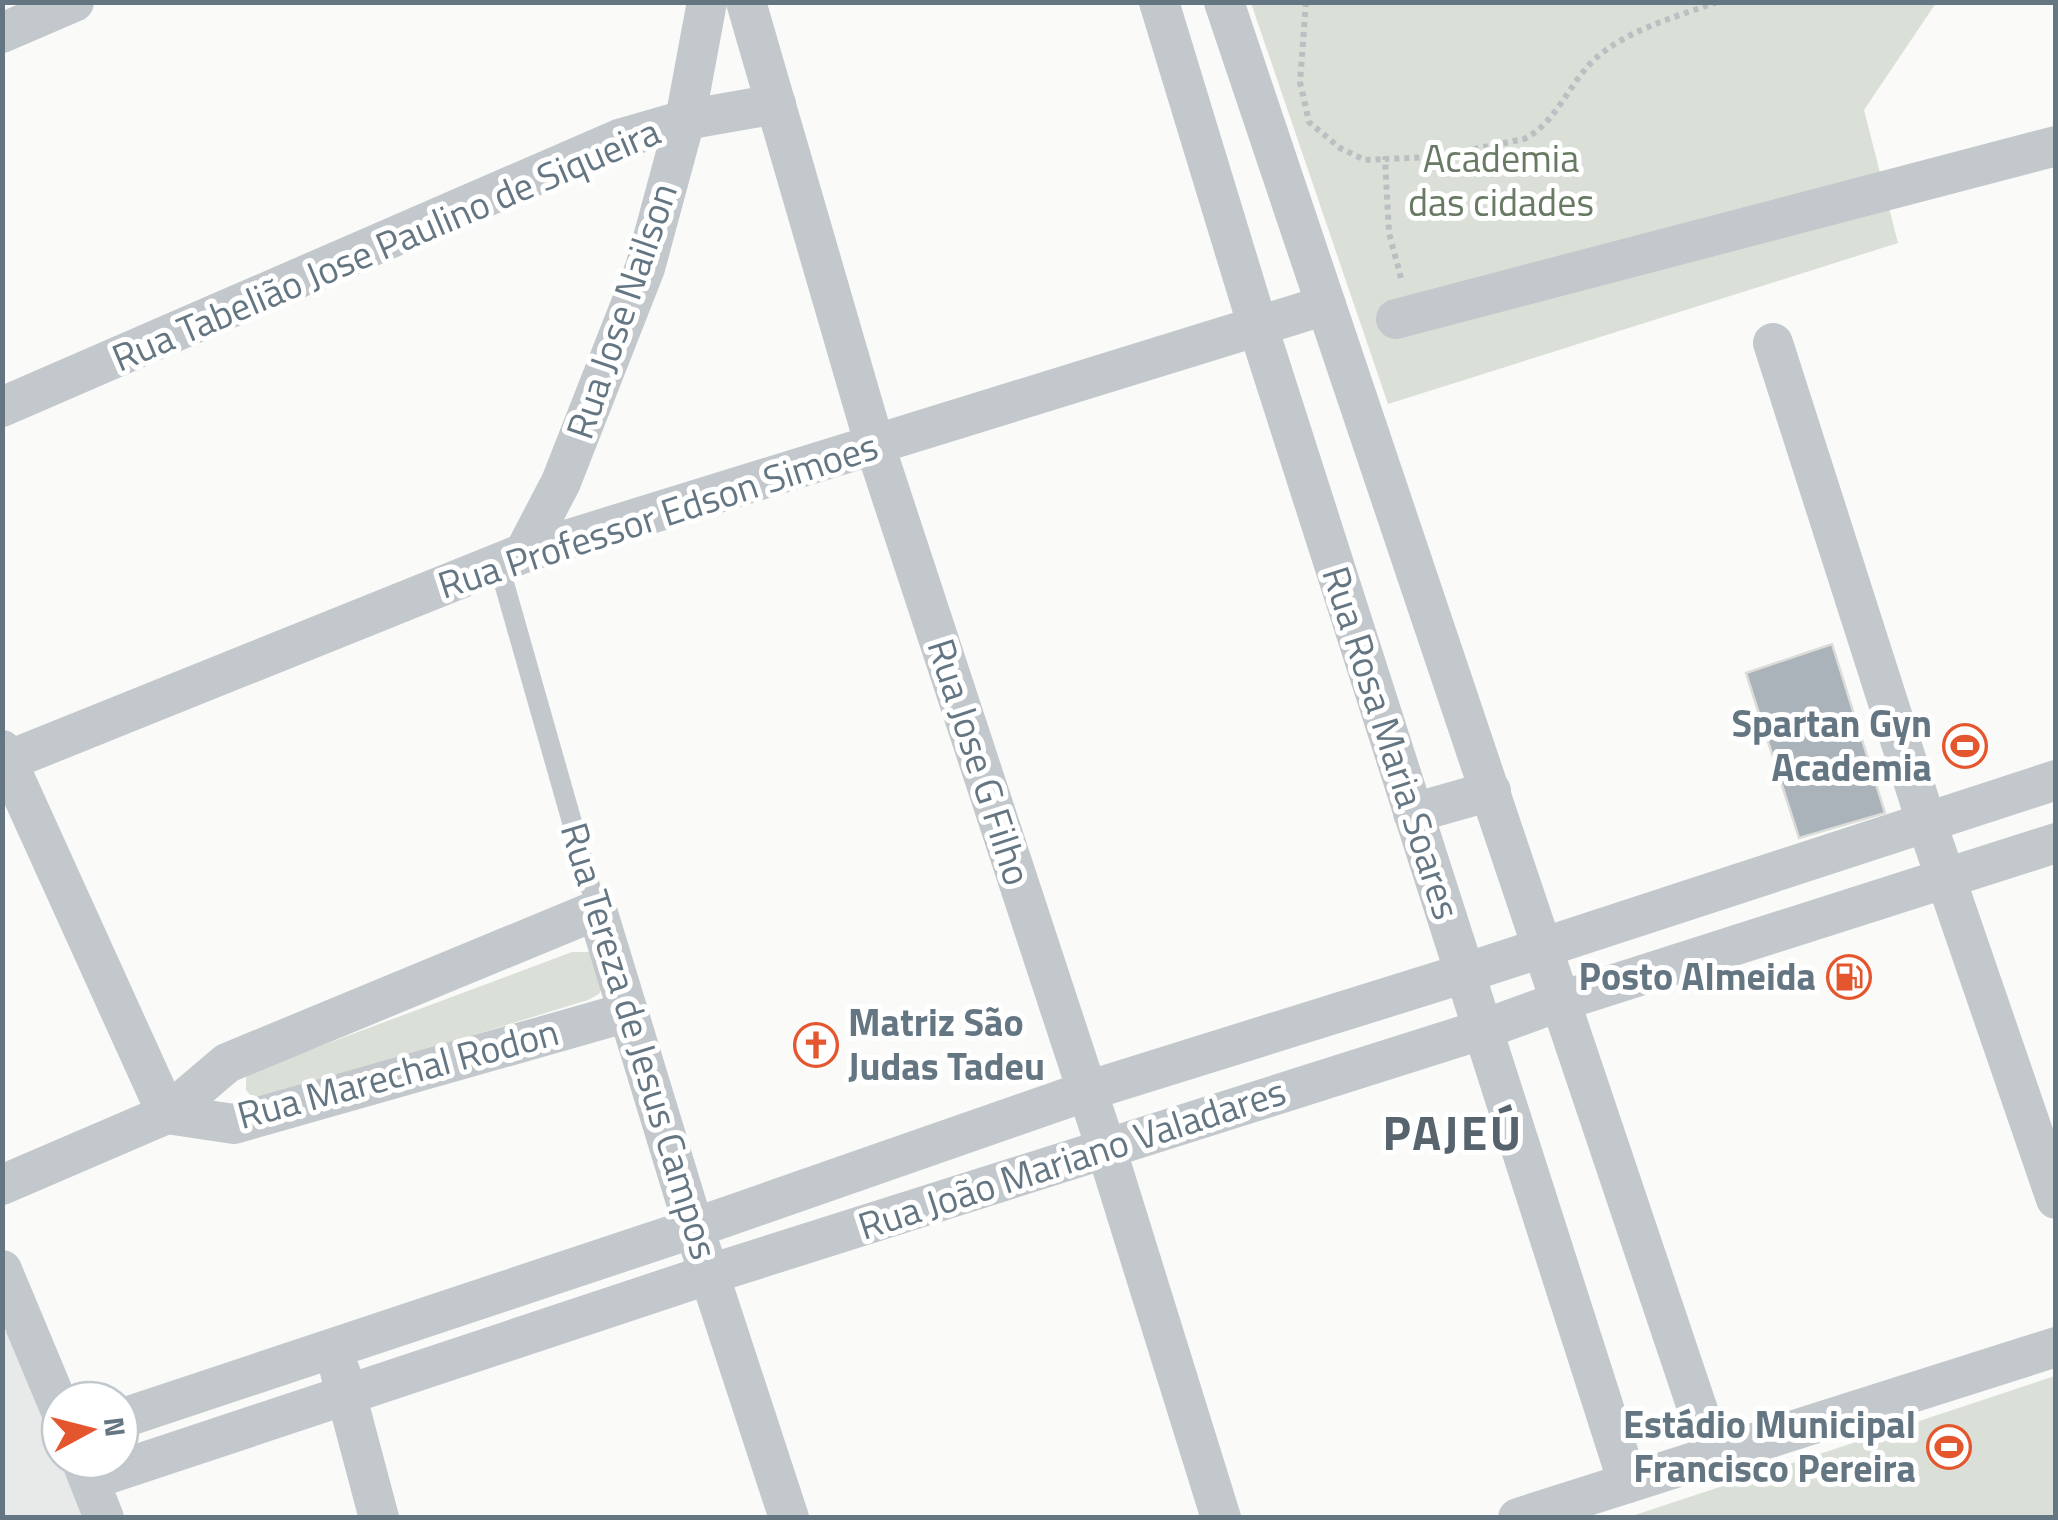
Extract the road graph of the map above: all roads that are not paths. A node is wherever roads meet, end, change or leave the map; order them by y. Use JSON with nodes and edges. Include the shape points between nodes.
{"nodes":[{"id":1,"x":74,"y":2,"type":"edge"},
{"id":2,"x":707,"y":2,"type":"edge"},
{"id":3,"x":746,"y":2,"type":"edge"},
{"id":4,"x":1159,"y":2,"type":"edge"},
{"id":5,"x":1224,"y":2,"type":"edge"},
{"id":6,"x":2,"y":33,"type":"edge"},
{"id":7,"x":1249,"y":78,"type":"junction"},
{"id":8,"x":1188,"y":96,"type":"junction"},
{"id":9,"x":776,"y":104,"type":"junction"},
{"id":10,"x":684,"y":120,"type":"junction"},
{"id":11,"x":2056,"y":146,"type":"edge"},
{"id":12,"x":1326,"y":306,"type":"junction"},
{"id":13,"x":1396,"y":319,"type":"road end"},
{"id":14,"x":1258,"y":327,"type":"junction"},
{"id":15,"x":1773,"y":343,"type":"dead end"},
{"id":16,"x":2,"y":406,"type":"edge"},
{"id":17,"x":875,"y":446,"type":"junction"},
{"id":18,"x":511,"y":557,"type":"junction"},
{"id":19,"x":4,"y":758,"type":"edge"},
{"id":20,"x":2056,"y":780,"type":"edge"},
{"id":21,"x":1491,"y":791,"type":"junction"},
{"id":22,"x":1413,"y":813,"type":"junction"},
{"id":23,"x":1926,"y":822,"type":"junction"},
{"id":24,"x":2056,"y":843,"type":"edge"},
{"id":25,"x":1947,"y":878,"type":"junction"},
{"id":26,"x":596,"y":910,"type":"junction"},
{"id":27,"x":1542,"y":947,"type":"junction"},
{"id":28,"x":1465,"y":973,"type":"junction"},
{"id":29,"x":1561,"y":1001,"type":"junction"},
{"id":30,"x":628,"y":1012,"type":"junction"},
{"id":31,"x":1484,"y":1029,"type":"junction"},
{"id":32,"x":1087,"y":1091,"type":"junction"},
{"id":33,"x":167,"y":1114,"type":"junction"},
{"id":34,"x":1106,"y":1148,"type":"junction"},
{"id":35,"x":2,"y":1185,"type":"edge"},
{"id":36,"x":2056,"y":1199,"type":"edge"},
{"id":37,"x":694,"y":1228,"type":"junction"},
{"id":38,"x":710,"y":1274,"type":"junction"},
{"id":39,"x":4,"y":1281,"type":"edge"},
{"id":40,"x":2056,"y":1346,"type":"edge"},
{"id":41,"x":333,"y":1348,"type":"junction"},
{"id":42,"x":47,"y":1380,"type":"edge"},
{"id":43,"x":346,"y":1394,"type":"junction"},
{"id":44,"x":140,"y":1412,"type":"edge"},
{"id":45,"x":140,"y":1454,"type":"edge"},
{"id":46,"x":1713,"y":1455,"type":"junction"},
{"id":47,"x":90,"y":1480,"type":"edge"},
{"id":48,"x":1628,"y":1483,"type":"junction"},
{"id":49,"x":104,"y":1518,"type":"edge"},
{"id":50,"x":379,"y":1518,"type":"edge"},
{"id":51,"x":789,"y":1518,"type":"edge"},
{"id":52,"x":1221,"y":1518,"type":"edge"},
{"id":53,"x":1518,"y":1518,"type":"edge"}],
"edges":[{"from":1,"to":6,"type":"street"},
{"from":2,"to":10,"type":"street","name":"Rua Jose Nailson"},
{"from":3,"to":9,"type":"street","name":"Rua Jose G Filho"},
{"from":4,"to":8,"type":"street","name":"Rua Rosa Maria Soares"},
{"from":5,"to":7,"type":"street","name":"Rua Rosa Maria Soares"},
{"from":7,"to":8,"type":"street"},
{"from":7,"to":12,"type":"street","name":"Rua Rosa Maria Soares"},
{"from":8,"to":14,"type":"street","name":"Rua Rosa Maria Soares"},
{"from":9,"to":10,"type":"street","name":"Rua Tabelião Jose Paulino de Siqueira"},
{"from":9,"to":17,"type":"street","name":"Rua Jose G Filho"},
{"from":10,"to":16,"type":"street","name":"Rua Tabelião Jose Paulino de Siqueira","via":[[619,138]]},
{"from":10,"to":18,"type":"street","name":"Rua Jose Nailson","via":[[645,268],[561,482]]},
{"from":11,"to":13,"type":"street"},
{"from":12,"to":14,"type":"street","name":"Rua Professor Edson Simoes"},
{"from":12,"to":21,"type":"street","name":"Rua Rosa Maria Soares"},
{"from":14,"to":17,"type":"street","name":"Rua Professor Edson Simoes"},
{"from":14,"to":22,"type":"street","name":"Rua Rosa Maria Soares"},
{"from":15,"to":23,"type":"street"},
{"from":17,"to":18,"type":"street","name":"Rua Professor Edson Simoes"},
{"from":17,"to":32,"type":"street","name":"Rua Jose G Filho"},
{"from":18,"to":19,"type":"street","name":"Rua Professor Edson Simoes"},
{"from":18,"to":26,"type":"lane","name":"Rua Tereza de Jesus Campos"},
{"from":19,"to":33,"type":"street"},
{"from":20,"to":23,"type":"street","name":"Rua João Mariano Valadares"},
{"from":21,"to":22,"type":"street"},
{"from":21,"to":27,"type":"street","name":"Rua Rosa Maria Soares"},
{"from":22,"to":28,"type":"street","name":"Rua Rosa Maria Soares"},
{"from":23,"to":25,"type":"street"},
{"from":23,"to":27,"type":"street","name":"Rua João Mariano Valadares"},
{"from":24,"to":25,"type":"street","name":"Rua João Mariano Valadares"},
{"from":25,"to":29,"type":"street","name":"Rua João Mariano Valadares"},
{"from":25,"to":36,"type":"street"},
{"from":26,"to":30,"type":"street","name":"Rua Tereza de Jesus Campos"},
{"from":26,"to":33,"type":"street","via":[[227,1063]]},
{"from":27,"to":28,"type":"street","name":"Rua João Mariano Valadares"},
{"from":27,"to":29,"type":"street","name":"Rua Rosa Maria Soares"},
{"from":28,"to":31,"type":"street","name":"Rua Rosa Maria Soares"},
{"from":28,"to":32,"type":"street","name":"Rua João Mariano Valadares"},
{"from":29,"to":31,"type":"street","name":"Rua João Mariano Valadares"},
{"from":29,"to":46,"type":"street","name":"Rua Rosa Maria Soares"},
{"from":30,"to":33,"type":"street","name":"Rua Marechal Rodon","via":[[234,1124]]},
{"from":30,"to":37,"type":"street","name":"Rua Tereza de Jesus Campos"},
{"from":31,"to":34,"type":"street","name":"Rua João Mariano Valadares"},
{"from":31,"to":48,"type":"street","name":"Rua Rosa Maria Soares"},
{"from":32,"to":34,"type":"street","name":"Rua Jose G Filho"},
{"from":32,"to":37,"type":"street","name":"Rua João Mariano Valadares"},
{"from":33,"to":35,"type":"street"},
{"from":34,"to":38,"type":"street","name":"Rua João Mariano Valadares"},
{"from":34,"to":52,"type":"street","name":"Rua Jose G Filho"},
{"from":37,"to":38,"type":"street","name":"Rua Tereza de Jesus Campos"},
{"from":37,"to":41,"type":"street","name":"Rua João Mariano Valadares"},
{"from":38,"to":43,"type":"street","name":"Rua João Mariano Valadares"},
{"from":38,"to":51,"type":"street","name":"Rua Tereza de Jesus Campos"},
{"from":39,"to":42,"type":"street"},
{"from":40,"to":46,"type":"street"},
{"from":41,"to":43,"type":"street"},
{"from":41,"to":44,"type":"street","name":"Rua João Mariano Valadares"},
{"from":43,"to":45,"type":"street","name":"Rua João Mariano Valadares"},
{"from":43,"to":50,"type":"street"},
{"from":46,"to":48,"type":"street"},
{"from":47,"to":49,"type":"street"},
{"from":48,"to":53,"type":"street"}]}
